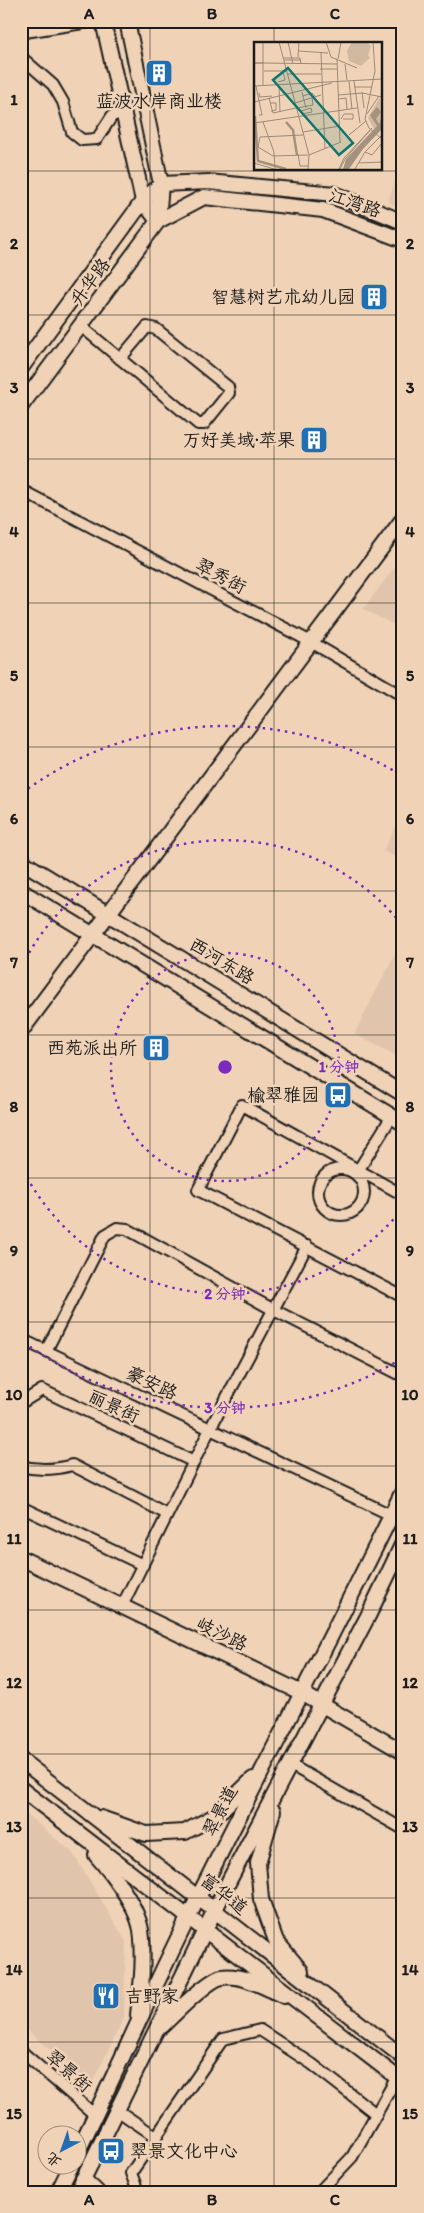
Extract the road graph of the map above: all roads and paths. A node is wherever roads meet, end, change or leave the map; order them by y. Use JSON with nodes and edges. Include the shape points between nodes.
{"nodes":[{"id":1,"x":96,"y":21,"type":"edge"},
{"id":2,"x":103,"y":21,"type":"edge"},
{"id":3,"x":127,"y":21,"type":"edge"},
{"id":4,"x":21,"y":34,"type":"edge"},
{"id":5,"x":21,"y":57,"type":"edge"},
{"id":6,"x":144,"y":105,"type":"junction"},
{"id":7,"x":123,"y":112,"type":"junction"},
{"id":8,"x":161,"y":184,"type":"junction"},
{"id":9,"x":204,"y":197,"type":"joint"},
{"id":10,"x":143,"y":201,"type":"junction"},
{"id":11,"x":158,"y":221,"type":"junction"},
{"id":12,"x":403,"y":222,"type":"edge"},
{"id":13,"x":403,"y":240,"type":"edge"},
{"id":14,"x":80,"y":326,"type":"junction"},
{"id":15,"x":120,"y":359,"type":"junction"},
{"id":16,"x":21,"y":368,"type":"edge"},
{"id":17,"x":21,"y":406,"type":"edge"},
{"id":18,"x":21,"y":490,"type":"edge"},
{"id":19,"x":403,"y":519,"type":"edge"},
{"id":20,"x":311,"y":642,"type":"junction"},
{"id":21,"x":403,"y":696,"type":"edge"},
{"id":22,"x":21,"y":861,"type":"edge"},
{"id":23,"x":21,"y":891,"type":"edge"},
{"id":24,"x":109,"y":914,"type":"junction"},
{"id":25,"x":92,"y":936,"type":"junction"},
{"id":26,"x":21,"y":1031,"type":"edge"},
{"id":27,"x":403,"y":1094,"type":"edge"},
{"id":28,"x":397,"y":1119,"type":"edge"},
{"id":29,"x":357,"y":1172,"type":"junction"},
{"id":30,"x":403,"y":1195,"type":"edge"},
{"id":31,"x":307,"y":1246,"type":"junction"},
{"id":32,"x":403,"y":1297,"type":"edge"},
{"id":33,"x":272,"y":1309,"type":"junction"},
{"id":34,"x":21,"y":1339,"type":"edge"},
{"id":35,"x":46,"y":1351,"type":"junction"},
{"id":36,"x":403,"y":1376,"type":"edge"},
{"id":37,"x":21,"y":1403,"type":"edge"},
{"id":38,"x":210,"y":1429,"type":"junction"},
{"id":39,"x":194,"y":1462,"type":"junction"},
{"id":40,"x":21,"y":1466,"type":"edge"},
{"id":41,"x":403,"y":1491,"type":"edge"},
{"id":42,"x":21,"y":1507,"type":"edge"},
{"id":43,"x":168,"y":1514,"type":"junction"},
{"id":44,"x":391,"y":1515,"type":"junction"},
{"id":45,"x":403,"y":1524,"type":"edge"},
{"id":46,"x":402,"y":1548,"type":"edge"},
{"id":47,"x":21,"y":1558,"type":"edge"},
{"id":48,"x":143,"y":1565,"type":"junction"},
{"id":49,"x":122,"y":1606,"type":"junction"},
{"id":50,"x":300,"y":1692,"type":"junction"},
{"id":51,"x":321,"y":1704,"type":"junction"},
{"id":52,"x":403,"y":1752,"type":"edge"},
{"id":53,"x":21,"y":1760,"type":"edge"},
{"id":54,"x":289,"y":1764,"type":"junction"},
{"id":55,"x":261,"y":1772,"type":"junction"},
{"id":56,"x":280,"y":1783,"type":"junction"},
{"id":57,"x":21,"y":1789,"type":"edge"},
{"id":58,"x":89,"y":1813,"type":"junction"},
{"id":59,"x":403,"y":1829,"type":"edge"},
{"id":60,"x":77,"y":1834,"type":"junction"},
{"id":61,"x":198,"y":1897,"type":"junction"},
{"id":62,"x":215,"y":1911,"type":"junction"},
{"id":63,"x":188,"y":1917,"type":"junction"},
{"id":64,"x":206,"y":1931,"type":"junction"},
{"id":65,"x":315,"y":1989,"type":"junction"},
{"id":66,"x":304,"y":2005,"type":"junction"},
{"id":67,"x":138,"y":2023,"type":"junction"},
{"id":68,"x":154,"y":2033,"type":"junction"},
{"id":69,"x":21,"y":2051,"type":"edge"},
{"id":70,"x":403,"y":2057,"type":"edge"},
{"id":71,"x":400,"y":2079,"type":"edge"},
{"id":72,"x":117,"y":2110,"type":"junction"},
{"id":73,"x":376,"y":2114,"type":"junction"},
{"id":74,"x":95,"y":2115,"type":"junction"},
{"id":75,"x":88,"y":2130,"type":"edge"},
{"id":76,"x":155,"y":2136,"type":"junction"},
{"id":77,"x":66,"y":2176,"type":"edge"},
{"id":78,"x":80,"y":2185,"type":"edge"},
{"id":79,"x":58,"y":2192,"type":"edge"},
{"id":80,"x":97,"y":2192,"type":"edge"},
{"id":81,"x":138,"y":2192,"type":"edge"},
{"id":82,"x":319,"y":2192,"type":"edge"}],
"edges":[{"from":1,"to":4,"type":"street"},
{"from":2,"to":7,"type":"street"},
{"from":3,"to":6,"type":"street"},
{"from":5,"to":7,"type":"street","via":[[53,85],[63,102],[72,132],[82,140],[97,139],[112,116]]},
{"from":6,"to":7,"type":"street"},
{"from":6,"to":8,"type":"street"},
{"from":7,"to":10,"type":"street"},
{"from":8,"to":10,"type":"street","name":"升华路"},
{"from":8,"to":11,"type":"street"},
{"from":8,"to":12,"type":"street","name":"江湾路","via":[[208,182],[335,194]]},
{"from":9,"to":11,"type":"street","name":"升华路"},
{"from":9,"to":13,"type":"street","name":"江湾路","via":[[323,210]]},
{"from":10,"to":11,"type":"street"},
{"from":10,"to":16,"type":"street","name":"升华路"},
{"from":11,"to":14,"type":"street","name":"升华路"},
{"from":14,"to":15,"type":"street"},
{"from":14,"to":17,"type":"street","name":"升华路"},
{"from":15,"to":15,"type":"street","via":[[198,424],[204,424],[229,393],[228,387],[156,329],[147,327]]},
{"from":18,"to":20,"type":"street","name":"翠秀街"},
{"from":19,"to":20,"type":"street"},
{"from":20,"to":21,"type":"street","name":"翠秀街"},
{"from":20,"to":24,"type":"street"},
{"from":22,"to":24,"type":"street","name":"西河东路"},
{"from":23,"to":25,"type":"street"},
{"from":24,"to":25,"type":"street"},
{"from":24,"to":27,"type":"street","name":"西河东路"},
{"from":25,"to":26,"type":"street"},
{"from":25,"to":28,"type":"street"},
{"from":28,"to":29,"type":"street"},
{"from":29,"to":29,"type":"street","via":[[364,1194],[358,1208],[344,1214],[329,1211],[318,1192],[323,1178],[335,1170]]},
{"from":29,"to":30,"type":"street"},
{"from":29,"to":31,"type":"street","via":[[242,1105],[198,1190]]},
{"from":31,"to":32,"type":"street"},
{"from":31,"to":33,"type":"street"},
{"from":33,"to":35,"type":"street","via":[[127,1229],[117,1228],[105,1235]]},
{"from":33,"to":36,"type":"street"},
{"from":33,"to":38,"type":"street"},
{"from":34,"to":35,"type":"street","name":"豪安路"},
{"from":35,"to":38,"type":"street","name":"豪安路"},
{"from":37,"to":39,"type":"street","name":"丽景街","via":[[42,1390]]},
{"from":38,"to":39,"type":"street"},
{"from":38,"to":44,"type":"street","name":"豪安路"},
{"from":39,"to":43,"type":"street"},
{"from":40,"to":43,"type":"street","via":[[54,1470],[72,1465]]},
{"from":41,"to":44,"type":"street","name":"翠景道"},
{"from":42,"to":48,"type":"street"},
{"from":43,"to":48,"type":"street"},
{"from":44,"to":45,"type":"street","name":"豪安路"},
{"from":44,"to":50,"type":"street","name":"翠景道","via":[[346,1609]]},
{"from":46,"to":51,"type":"street"},
{"from":47,"to":49,"type":"street","name":"岐沙路"},
{"from":48,"to":49,"type":"street"},
{"from":49,"to":50,"type":"street","name":"岐沙路"},
{"from":50,"to":51,"type":"street","name":"岐沙路"},
{"from":50,"to":55,"type":"street","name":"翠景道"},
{"from":51,"to":52,"type":"street","name":"岐沙路"},
{"from":51,"to":54,"type":"street"},
{"from":53,"to":58,"type":"street","name":"富华道"},
{"from":54,"to":56,"type":"street"},
{"from":54,"to":59,"type":"street"},
{"from":55,"to":58,"type":"street","via":[[214,1816],[185,1832],[146,1834]]},
{"from":55,"to":61,"type":"street","name":"翠景道"},
{"from":56,"to":62,"type":"street"},
{"from":56,"to":65,"type":"street","via":[[258,1863],[261,1900],[276,1941]]},
{"from":57,"to":60,"type":"street"},
{"from":58,"to":61,"type":"street","name":"富华道"},
{"from":60,"to":63,"type":"street"},
{"from":60,"to":67,"type":"street","via":[[124,1890],[141,1928],[143,1961]]},
{"from":61,"to":62,"type":"street","name":"富华道"},
{"from":61,"to":63,"type":"street","name":"翠景道"},
{"from":62,"to":64,"type":"street"},
{"from":62,"to":65,"type":"street","name":"富华道"},
{"from":63,"to":64,"type":"street"},
{"from":63,"to":67,"type":"street","name":"翠景道"},
{"from":64,"to":66,"type":"street"},
{"from":64,"to":68,"type":"street"},
{"from":65,"to":70,"type":"street","name":"富华道"},
{"from":66,"to":68,"type":"street","via":[[245,1979],[221,1977]]},
{"from":66,"to":71,"type":"street"},
{"from":67,"to":74,"type":"street","name":"翠景道"},
{"from":68,"to":72,"type":"street"},
{"from":69,"to":74,"type":"street","name":"翠景街"},
{"from":71,"to":73,"type":"street"},
{"from":72,"to":76,"type":"street"},
{"from":72,"to":78,"type":"street"},
{"from":73,"to":76,"type":"street","via":[[312,2064],[260,2030],[223,2039]]},
{"from":73,"to":82,"type":"street","via":[[352,2158]]},
{"from":74,"to":75,"type":"street","name":"翠景道"},
{"from":76,"to":81,"type":"street","via":[[131,2173]]},
{"from":77,"to":79,"type":"street"},
{"from":78,"to":80,"type":"street"}]}
